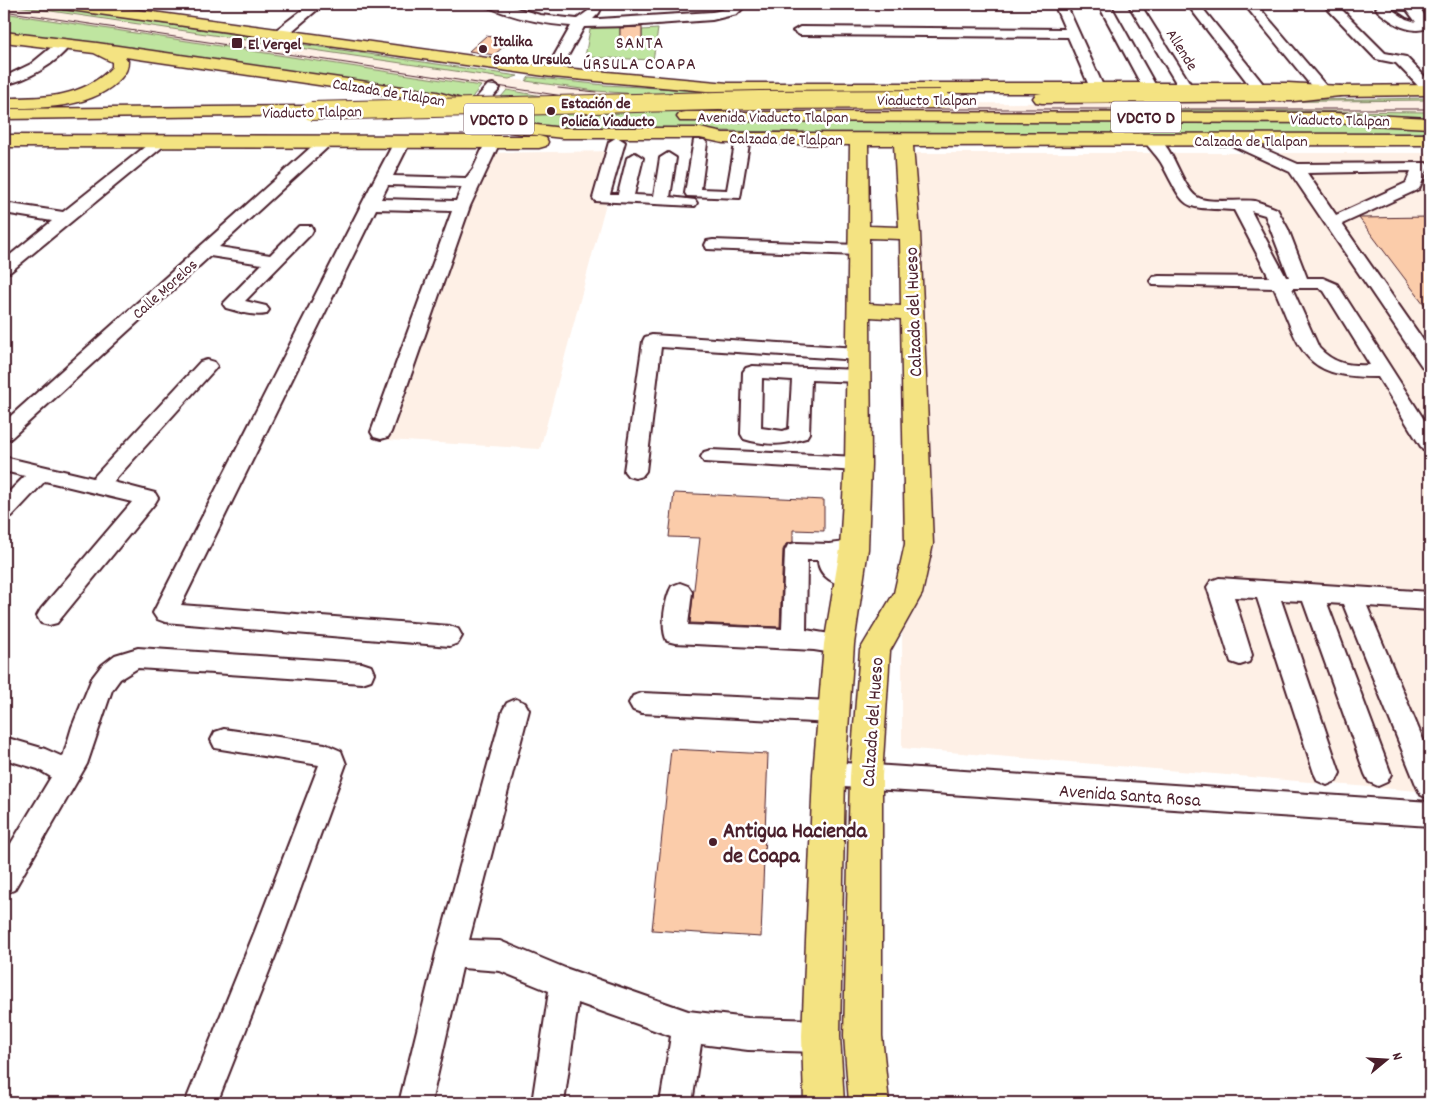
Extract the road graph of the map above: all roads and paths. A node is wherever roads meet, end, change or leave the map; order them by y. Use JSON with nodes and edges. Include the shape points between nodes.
{"nodes":[{"id":1,"x":63,"y":4,"type":"edge"},
{"id":2,"x":318,"y":4,"type":"edge"},
{"id":3,"x":492,"y":4,"type":"edge"},
{"id":4,"x":597,"y":4,"type":"edge"},
{"id":5,"x":741,"y":4,"type":"edge"},
{"id":6,"x":1060,"y":4,"type":"edge"},
{"id":7,"x":1104,"y":4,"type":"edge"},
{"id":8,"x":1134,"y":4,"type":"edge"},
{"id":9,"x":1193,"y":4,"type":"edge"},
{"id":10,"x":1250,"y":4,"type":"edge"},
{"id":11,"x":1328,"y":4,"type":"edge"},
{"id":12,"x":579,"y":23,"type":"junction"},
{"id":13,"x":800,"y":31,"type":"dead end"},
{"id":14,"x":280,"y":33,"type":"junction"},
{"id":15,"x":1073,"y":33,"type":"junction"},
{"id":16,"x":4,"y":37,"type":"edge"},
{"id":17,"x":64,"y":44,"type":"junction"},
{"id":18,"x":97,"y":48,"type":"junction"},
{"id":19,"x":552,"y":72,"type":"junction"},
{"id":20,"x":4,"y":81,"type":"edge"},
{"id":21,"x":494,"y":88,"type":"dead end"},
{"id":22,"x":1097,"y":88,"type":"junction"},
{"id":23,"x":1150,"y":88,"type":"junction"},
{"id":24,"x":1186,"y":88,"type":"junction"},
{"id":25,"x":1259,"y":88,"type":"junction"},
{"id":26,"x":1322,"y":90,"type":"junction"},
{"id":27,"x":1430,"y":90,"type":"edge"},
{"id":28,"x":1340,"y":91,"type":"junction"},
{"id":29,"x":4,"y":103,"type":"edge"},
{"id":30,"x":475,"y":108,"type":"junction"},
{"id":31,"x":4,"y":114,"type":"edge"},
{"id":32,"x":311,"y":116,"type":"junction"},
{"id":33,"x":861,"y":116,"type":"joint"},
{"id":34,"x":686,"y":117,"type":"joint"},
{"id":35,"x":4,"y":122,"type":"edge"},
{"id":36,"x":1428,"y":134,"type":"edge"},
{"id":37,"x":723,"y":138,"type":"junction"},
{"id":38,"x":743,"y":138,"type":"junction"},
{"id":39,"x":859,"y":139,"type":"junction"},
{"id":40,"x":902,"y":140,"type":"junction"},
{"id":41,"x":1152,"y":140,"type":"junction"},
{"id":42,"x":1232,"y":140,"type":"junction"},
{"id":43,"x":4,"y":141,"type":"edge"},
{"id":44,"x":161,"y":141,"type":"junction"},
{"id":45,"x":402,"y":142,"type":"junction"},
{"id":46,"x":485,"y":142,"type":"junction"},
{"id":47,"x":618,"y":142,"type":"junction"},
{"id":48,"x":324,"y":143,"type":"junction"},
{"id":49,"x":699,"y":143,"type":"junction"},
{"id":50,"x":635,"y":158,"type":"dead end"},
{"id":51,"x":668,"y":158,"type":"dead end"},
{"id":52,"x":1421,"y":166,"type":"junction"},
{"id":53,"x":1296,"y":168,"type":"junction"},
{"id":54,"x":382,"y":180,"type":"junction"},
{"id":55,"x":472,"y":180,"type":"junction"},
{"id":56,"x":625,"y":199,"type":"junction"},
{"id":57,"x":661,"y":201,"type":"junction"},
{"id":58,"x":689,"y":203,"type":"dead end"},
{"id":59,"x":371,"y":204,"type":"junction"},
{"id":60,"x":1240,"y":205,"type":"junction"},
{"id":61,"x":462,"y":206,"type":"junction"},
{"id":62,"x":4,"y":208,"type":"edge"},
{"id":63,"x":67,"y":218,"type":"junction"},
{"id":64,"x":1334,"y":222,"type":"junction"},
{"id":65,"x":305,"y":230,"type":"dead end"},
{"id":66,"x":910,"y":233,"type":"junction"},
{"id":67,"x":858,"y":241,"type":"junction"},
{"id":68,"x":713,"y":246,"type":"dead end"},
{"id":69,"x":207,"y":250,"type":"junction"},
{"id":70,"x":274,"y":261,"type":"junction"},
{"id":71,"x":4,"y":268,"type":"edge"},
{"id":72,"x":1160,"y":281,"type":"dead end"},
{"id":73,"x":1280,"y":282,"type":"junction"},
{"id":74,"x":1300,"y":282,"type":"junction"},
{"id":75,"x":858,"y":310,"type":"junction"},
{"id":76,"x":912,"y":313,"type":"junction"},
{"id":77,"x":245,"y":326,"type":"dead end"},
{"id":78,"x":1430,"y":364,"type":"edge"},
{"id":79,"x":858,"y":365,"type":"junction"},
{"id":80,"x":207,"y":366,"type":"dead end"},
{"id":81,"x":1383,"y":371,"type":"junction"},
{"id":82,"x":802,"y":375,"type":"dead end"},
{"id":83,"x":381,"y":432,"type":"dead end"},
{"id":84,"x":4,"y":433,"type":"edge"},
{"id":85,"x":1430,"y":445,"type":"edge"},
{"id":86,"x":711,"y":458,"type":"dead end"},
{"id":87,"x":4,"y":464,"type":"edge"},
{"id":88,"x":858,"y":464,"type":"junction"},
{"id":89,"x":635,"y":471,"type":"dead end"},
{"id":90,"x":41,"y":473,"type":"junction"},
{"id":91,"x":98,"y":486,"type":"junction"},
{"id":92,"x":4,"y":510,"type":"edge"},
{"id":93,"x":842,"y":551,"type":"junction"},
{"id":94,"x":1266,"y":590,"type":"junction"},
{"id":95,"x":680,"y":592,"type":"dead end"},
{"id":96,"x":1312,"y":593,"type":"junction"},
{"id":97,"x":1351,"y":595,"type":"junction"},
{"id":98,"x":1430,"y":601,"type":"edge"},
{"id":99,"x":49,"y":616,"type":"dead end"},
{"id":100,"x":450,"y":636,"type":"dead end"},
{"id":101,"x":794,"y":639,"type":"junction"},
{"id":102,"x":839,"y":644,"type":"junction"},
{"id":103,"x":1240,"y":655,"type":"dead end"},
{"id":104,"x":362,"y":673,"type":"dead end"},
{"id":105,"x":642,"y":703,"type":"dead end"},
{"id":106,"x":516,"y":710,"type":"dead end"},
{"id":107,"x":832,"y":712,"type":"junction"},
{"id":108,"x":224,"y":740,"type":"dead end"},
{"id":109,"x":4,"y":748,"type":"edge"},
{"id":110,"x":1327,"y":773,"type":"dead end"},
{"id":111,"x":68,"y":774,"type":"junction"},
{"id":112,"x":829,"y":774,"type":"junction"},
{"id":113,"x":1378,"y":774,"type":"dead end"},
{"id":114,"x":866,"y":776,"type":"junction"},
{"id":115,"x":1430,"y":787,"type":"edge"},
{"id":116,"x":1430,"y":814,"type":"edge"},
{"id":117,"x":4,"y":880,"type":"edge"},
{"id":118,"x":451,"y":953,"type":"junction"},
{"id":119,"x":565,"y":983,"type":"junction"},
{"id":120,"x":688,"y":1027,"type":"junction"},
{"id":121,"x":821,"y":1036,"type":"junction"},
{"id":122,"x":201,"y":1103,"type":"edge"},
{"id":123,"x":415,"y":1103,"type":"edge"},
{"id":124,"x":548,"y":1103,"type":"edge"},
{"id":125,"x":676,"y":1103,"type":"edge"},
{"id":126,"x":824,"y":1103,"type":"edge"},
{"id":127,"x":870,"y":1103,"type":"edge"}],
"edges":[{"from":1,"to":14,"type":"main road"},
{"from":2,"to":14,"type":"street"},
{"from":3,"to":12,"type":"street","via":[[508,13]]},
{"from":4,"to":12,"type":"street","via":[[593,13]]},
{"from":5,"to":12,"type":"street","via":[[739,9],[730,13],[712,16]]},
{"from":6,"to":15,"type":"street"},
{"from":7,"to":23,"type":"street"},
{"from":8,"to":24,"type":"street","name":"Allende"},
{"from":9,"to":25,"type":"street"},
{"from":10,"to":26,"type":"street"},
{"from":11,"to":27,"type":"street","via":[[1381,56],[1401,60]]},
{"from":12,"to":19,"type":"street"},
{"from":13,"to":15,"type":"street"},
{"from":14,"to":19,"type":"main road"},
{"from":15,"to":22,"type":"street"},
{"from":16,"to":17,"type":"main road","name":"Calzada de Tlalpan"},
{"from":17,"to":18,"type":"main road","name":"Calzada de Tlalpan"},
{"from":17,"to":20,"type":"street","via":[[46,62]]},
{"from":18,"to":29,"type":"main road","via":[[120,61],[120,68],[104,83],[88,92],[44,103]]},
{"from":18,"to":30,"type":"main road","name":"Calzada de Tlalpan","via":[[437,97]]},
{"from":19,"to":22,"type":"main road","via":[[728,88]]},
{"from":21,"to":30,"type":"street"},
{"from":22,"to":23,"type":"main road"},
{"from":23,"to":24,"type":"main road"},
{"from":24,"to":25,"type":"main road"},
{"from":25,"to":26,"type":"main road"},
{"from":26,"to":28,"type":"main road"},
{"from":27,"to":28,"type":"main road"},
{"from":28,"to":32,"type":"main road","name":"Viaducto Tlalpan","number":"VDCTO D","bridge":true,"via":[[1294,96],[759,100]]},
{"from":30,"to":37,"type":"main road","name":"Calzada de Tlalpan","via":[[515,128],[563,133],[700,133]]},
{"from":31,"to":32,"type":"main road","name":"Viaducto Tlalpan","number":"VDCTO D"},
{"from":32,"to":34,"type":"main road","name":"Viaducto Tlalpan","number":"VDCTO D"},
{"from":32,"to":35,"type":"main road","name":"Viaducto Tlalpan","number":"VDCTO D"},
{"from":33,"to":34,"type":"main road","name":"Avenida Viaducto Tlalpan","number":"VDCTO D"},
{"from":33,"to":36,"type":"main road","name":"Viaducto Tlalpan","number":"VDCTO D","via":[[1333,118]]},
{"from":36,"to":42,"type":"main road","name":"Calzada de Tlalpan"},
{"from":36,"to":52,"type":"street"},
{"from":37,"to":38,"type":"main road","name":"Calzada de Tlalpan"},
{"from":37,"to":49,"type":"main road","name":"Viaducto Tlalpan"},
{"from":38,"to":39,"type":"main road","name":"Calzada de Tlalpan"},
{"from":38,"to":49,"type":"street","via":[[734,195],[693,193]]},
{"from":39,"to":40,"type":"main road","name":"Calzada de Tlalpan"},
{"from":39,"to":67,"type":"main road","name":"Calzada del Hueso"},
{"from":40,"to":41,"type":"main road","name":"Calzada de Tlalpan"},
{"from":40,"to":66,"type":"main road","name":"Calzada del Hueso"},
{"from":41,"to":42,"type":"main road","name":"Calzada de Tlalpan"},
{"from":41,"to":60,"type":"street","via":[[1169,162],[1180,189],[1189,200]]},
{"from":42,"to":53,"type":"street"},
{"from":43,"to":44,"type":"main road","name":"Viaducto Tlalpan"},
{"from":44,"to":48,"type":"main road","name":"Viaducto Tlalpan"},
{"from":44,"to":63,"type":"street"},
{"from":45,"to":46,"type":"main road","name":"Viaducto Tlalpan"},
{"from":45,"to":48,"type":"main road","name":"Viaducto Tlalpan"},
{"from":45,"to":54,"type":"street"},
{"from":46,"to":47,"type":"main road","name":"Viaducto Tlalpan"},
{"from":46,"to":55,"type":"street","via":[[480,171]]},
{"from":47,"to":49,"type":"main road","name":"Viaducto Tlalpan"},
{"from":47,"to":56,"type":"street","via":[[601,198]]},
{"from":48,"to":69,"type":"street","name":"Calle Morelos"},
{"from":50,"to":56,"type":"street"},
{"from":51,"to":57,"type":"street"},
{"from":52,"to":53,"type":"street"},
{"from":52,"to":64,"type":"street","via":[[1414,186]]},
{"from":53,"to":64,"type":"street"},
{"from":54,"to":55,"type":"street"},
{"from":54,"to":59,"type":"street"},
{"from":55,"to":61,"type":"street"},
{"from":56,"to":57,"type":"street"},
{"from":57,"to":58,"type":"street"},
{"from":59,"to":61,"type":"street"},
{"from":59,"to":100,"type":"street","via":[[165,613]]},
{"from":60,"to":73,"type":"street"},
{"from":60,"to":74,"type":"street","via":[[1271,212],[1289,248]]},
{"from":61,"to":83,"type":"street"},
{"from":62,"to":63,"type":"street"},
{"from":63,"to":71,"type":"street"},
{"from":64,"to":78,"type":"street"},
{"from":65,"to":70,"type":"street"},
{"from":66,"to":67,"type":"main road"},
{"from":66,"to":76,"type":"main road","name":"Calzada del Hueso"},
{"from":67,"to":68,"type":"street"},
{"from":67,"to":75,"type":"main road","name":"Calzada del Hueso"},
{"from":69,"to":70,"type":"street"},
{"from":69,"to":84,"type":"street","name":"Calle Morelos"},
{"from":70,"to":77,"type":"street","via":[[232,304],[260,310]]},
{"from":72,"to":73,"type":"street"},
{"from":73,"to":74,"type":"street"},
{"from":73,"to":81,"type":"street","via":[[1319,360],[1342,370]]},
{"from":74,"to":81,"type":"street","via":[[1323,283],[1330,288]]},
{"from":75,"to":76,"type":"main road"},
{"from":75,"to":79,"type":"main road","name":"Calzada del Hueso"},
{"from":76,"to":114,"type":"main road","name":"Calzada del Hueso","via":[[919,544],[908,594],[875,650]]},
{"from":79,"to":82,"type":"street"},
{"from":79,"to":88,"type":"main road","name":"Calzada del Hueso"},
{"from":79,"to":89,"type":"street","via":[[652,341]]},
{"from":80,"to":91,"type":"street"},
{"from":81,"to":85,"type":"street"},
{"from":86,"to":88,"type":"street"},
{"from":87,"to":90,"type":"street"},
{"from":88,"to":93,"type":"main road","name":"Calzada del Hueso"},
{"from":90,"to":91,"type":"street"},
{"from":90,"to":92,"type":"street"},
{"from":91,"to":99,"type":"street","via":[[146,498]]},
{"from":93,"to":101,"type":"street","via":[[796,551]]},
{"from":93,"to":102,"type":"main road","name":"Calzada del Hueso","via":[[850,579]]},
{"from":94,"to":96,"type":"street"},
{"from":94,"to":103,"type":"street","via":[[1219,587]]},
{"from":94,"to":110,"type":"street"},
{"from":95,"to":101,"type":"street","via":[[675,634]]},
{"from":96,"to":97,"type":"street"},
{"from":96,"to":113,"type":"street"},
{"from":97,"to":98,"type":"street"},
{"from":97,"to":115,"type":"street"},
{"from":101,"to":102,"type":"street"},
{"from":102,"to":107,"type":"main road","name":"Calzada del Hueso"},
{"from":104,"to":111,"type":"street","via":[[138,658],[124,662],[101,685],[78,756]]},
{"from":105,"to":107,"type":"street"},
{"from":106,"to":118,"type":"street"},
{"from":107,"to":112,"type":"main road","name":"Calzada del Hueso"},
{"from":108,"to":122,"type":"street","via":[[326,755],[333,764]]},
{"from":109,"to":111,"type":"street","via":[[45,760]]},
{"from":111,"to":117,"type":"street"},
{"from":112,"to":114,"type":"street","name":"Avenida Santa Rosa"},
{"from":112,"to":121,"type":"main road","name":"Calzada del Hueso"},
{"from":114,"to":116,"type":"street","name":"Avenida Santa Rosa"},
{"from":114,"to":127,"type":"main road","name":"Calzada del Hueso","via":[[862,1036]]},
{"from":118,"to":119,"type":"street","via":[[500,956]]},
{"from":118,"to":123,"type":"street"},
{"from":119,"to":120,"type":"street"},
{"from":119,"to":124,"type":"street"},
{"from":120,"to":121,"type":"street","via":[[748,1034]]},
{"from":120,"to":125,"type":"street"},
{"from":121,"to":126,"type":"main road","name":"Calzada del Hueso"}]}
